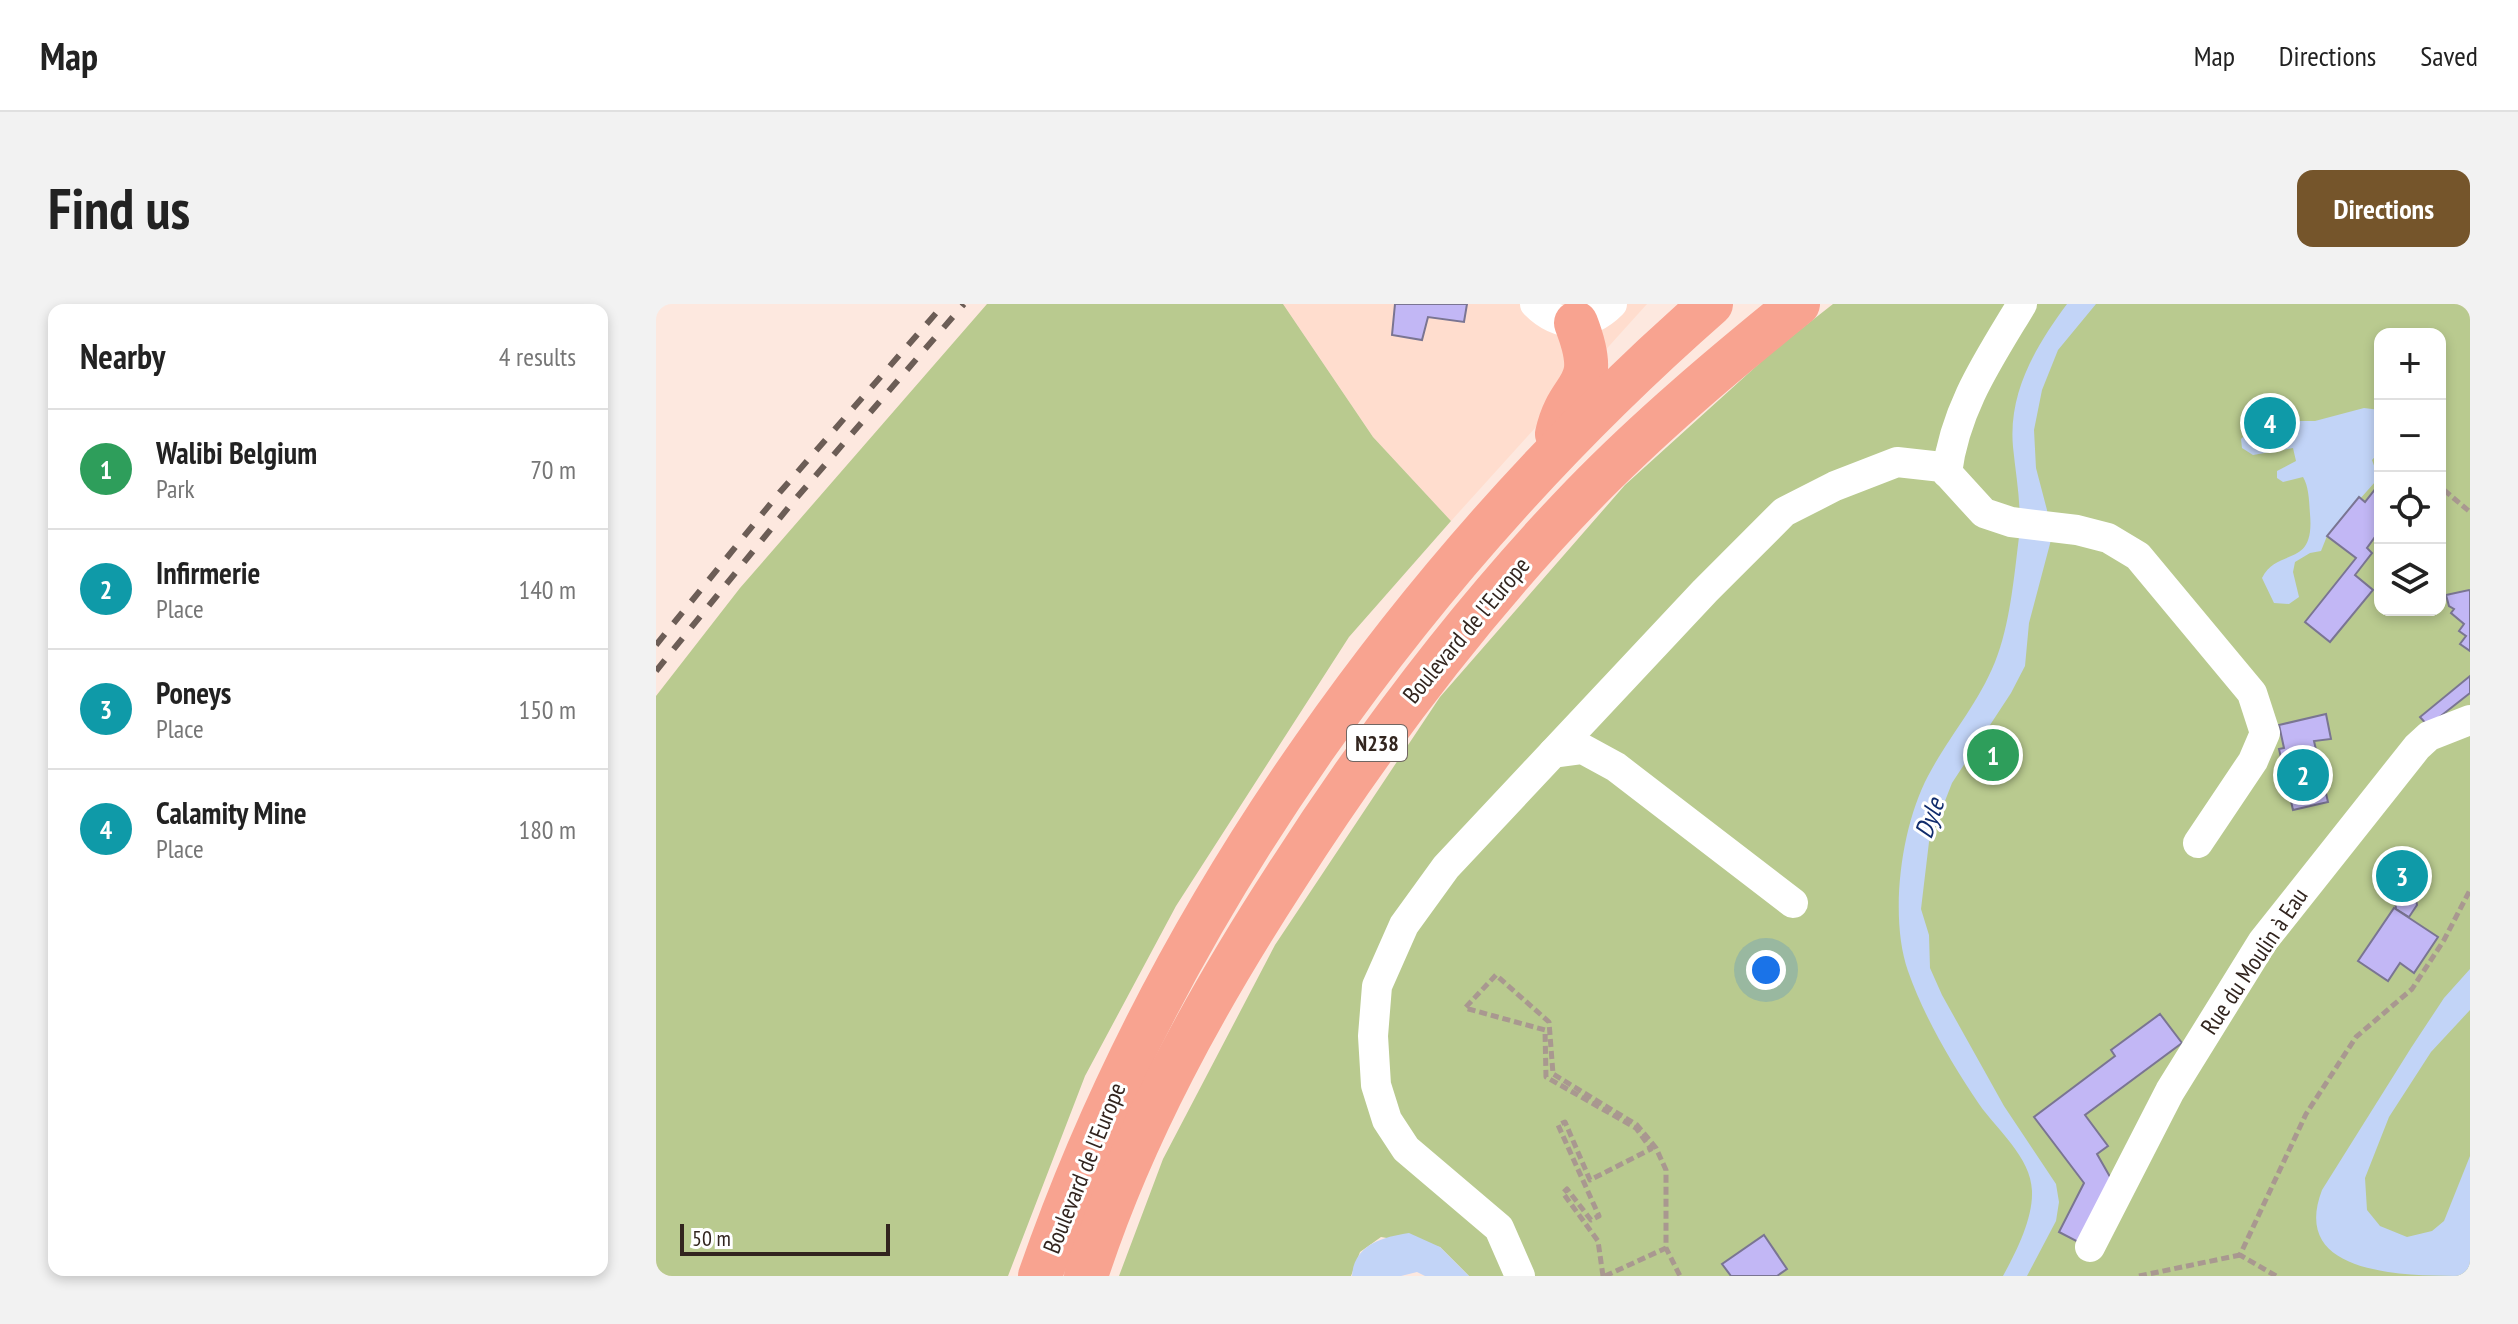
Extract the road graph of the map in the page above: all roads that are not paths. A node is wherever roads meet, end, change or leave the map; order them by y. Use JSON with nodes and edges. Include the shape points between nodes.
{"nodes":[{"id":1,"x":1535,"y":304,"type":"edge"},
{"id":2,"x":1711,"y":304,"type":"edge"},
{"id":3,"x":1798,"y":304,"type":"edge"},
{"id":4,"x":2022,"y":304,"type":"edge"},
{"id":5,"x":1594,"y":314,"type":"edge"},
{"id":6,"x":1552,"y":457,"type":"junction"},
{"id":7,"x":1947,"y":473,"type":"junction"},
{"id":8,"x":1604,"y":698,"type":"junction"},
{"id":9,"x":2470,"y":720,"type":"edge"},
{"id":10,"x":1553,"y":753,"type":"junction"},
{"id":11,"x":1616,"y":767,"type":"junction"},
{"id":12,"x":2198,"y":843,"type":"dead end"},
{"id":13,"x":1793,"y":903,"type":"dead end"},
{"id":14,"x":2090,"y":1247,"type":"dead end"},
{"id":15,"x":1040,"y":1276,"type":"edge"},
{"id":16,"x":1086,"y":1276,"type":"edge"},
{"id":17,"x":1520,"y":1276,"type":"edge"}],
"edges":[{"from":1,"to":5,"type":"street","via":[[1547,315]]},
{"from":2,"to":6,"type":"highway","name":"Boulevard de l'Europe","number":"N238"},
{"from":3,"to":16,"type":"highway","name":"Boulevard de l'Europe","number":"N238","via":[[1584,494],[1401,707],[1244,941],[1158,1097]]},
{"from":4,"to":7,"type":"street","via":[[1969,392],[1951,439]]},
{"from":5,"to":6,"type":"highway","via":[[1587,372],[1562,412]]},
{"from":6,"to":15,"type":"highway","name":"Boulevard de l'Europe","number":"N238","via":[[1366,676],[1286,790],[1203,925],[1120,1077]]},
{"from":7,"to":8,"type":"street","via":[[1942,467],[1897,462],[1784,512]]},
{"from":7,"to":12,"type":"street","via":[[1984,513],[2108,538],[2138,556],[2252,693],[2265,733],[2253,761]]},
{"from":8,"to":10,"type":"street"},
{"from":8,"to":11,"type":"street","via":[[1601,741]]},
{"from":9,"to":14,"type":"street","name":"Rue du Moulin à Eau","via":[[2429,736],[2417,747],[2263,941],[2170,1091]]},
{"from":10,"to":11,"type":"street","via":[[1583,749]]},
{"from":10,"to":17,"type":"street","via":[[1446,867],[1404,925],[1377,986],[1373,1036],[1376,1085],[1387,1120],[1406,1149],[1499,1228]]},
{"from":11,"to":13,"type":"street"}]}
